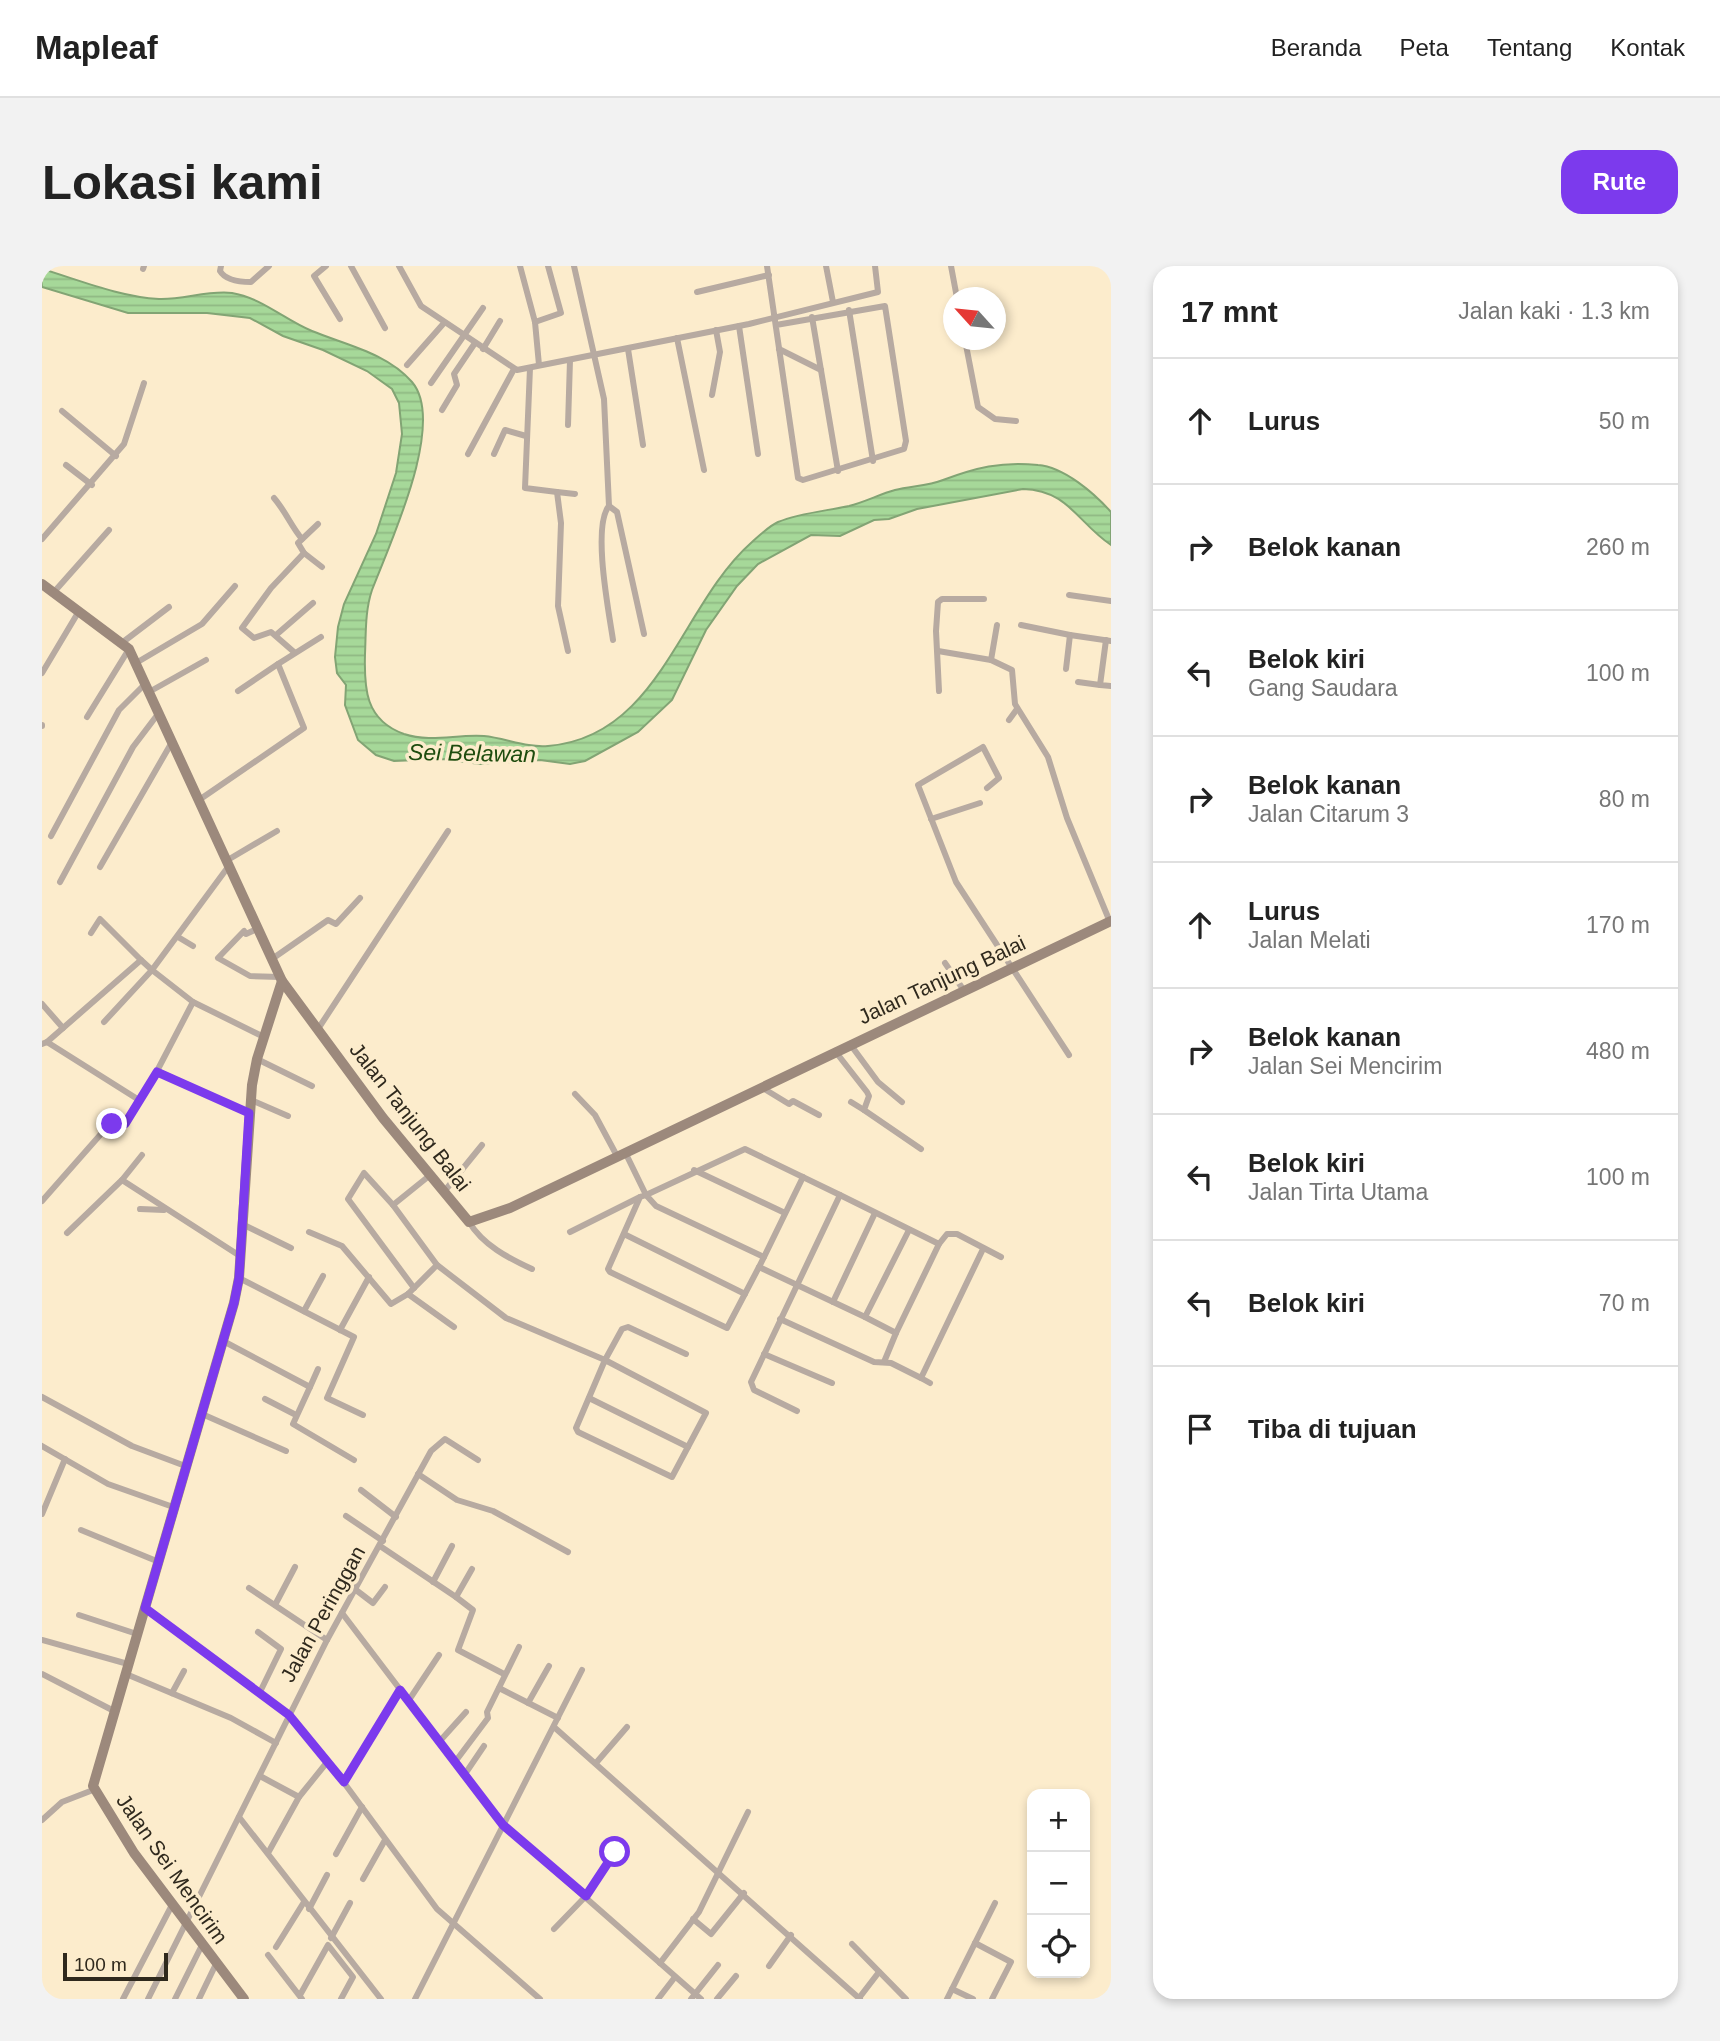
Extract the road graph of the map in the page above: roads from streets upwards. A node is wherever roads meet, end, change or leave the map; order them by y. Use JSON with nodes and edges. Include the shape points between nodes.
{"nodes":[{"id":1,"x":221,"y":266,"type":"edge"},
{"id":2,"x":269,"y":266,"type":"edge"},
{"id":3,"x":326,"y":266,"type":"edge"},
{"id":4,"x":351,"y":266,"type":"edge"},
{"id":5,"x":400,"y":266,"type":"edge"},
{"id":6,"x":520,"y":266,"type":"edge"},
{"id":7,"x":548,"y":266,"type":"edge"},
{"id":8,"x":574,"y":266,"type":"edge"},
{"id":9,"x":767,"y":266,"type":"edge"},
{"id":10,"x":826,"y":266,"type":"edge"},
{"id":11,"x":876,"y":266,"type":"edge"},
{"id":12,"x":951,"y":266,"type":"edge"},
{"id":13,"x":769,"y":275,"type":"junction"},
{"id":14,"x":955,"y":287,"type":"edge"},
{"id":15,"x":697,"y":292,"type":"dead end"},
{"id":16,"x":833,"y":302,"type":"junction"},
{"id":17,"x":483,"y":308,"type":"dead end"},
{"id":18,"x":849,"y":310,"type":"junction"},
{"id":19,"x":812,"y":317,"type":"junction"},
{"id":20,"x":340,"y":319,"type":"dead end"},
{"id":21,"x":500,"y":321,"type":"dead end"},
{"id":22,"x":775,"y":321,"type":"junction"},
{"id":23,"x":535,"y":322,"type":"junction"},
{"id":24,"x":444,"y":323,"type":"junction"},
{"id":25,"x":739,"y":326,"type":"junction"},
{"id":26,"x":385,"y":328,"type":"dead end"},
{"id":27,"x":716,"y":330,"type":"junction"},
{"id":28,"x":464,"y":336,"type":"junction"},
{"id":29,"x":677,"y":338,"type":"junction"},
{"id":30,"x":475,"y":343,"type":"junction"},
{"id":31,"x":779,"y":348,"type":"junction"},
{"id":32,"x":483,"y":349,"type":"junction"},
{"id":33,"x":628,"y":349,"type":"junction"},
{"id":34,"x":967,"y":350,"type":"edge"},
{"id":35,"x":597,"y":356,"type":"junction"},
{"id":36,"x":570,"y":360,"type":"junction"},
{"id":37,"x":407,"y":365,"type":"dead end"},
{"id":38,"x":539,"y":365,"type":"junction"},
{"id":39,"x":530,"y":368,"type":"junction"},
{"id":40,"x":514,"y":369,"type":"junction"},
{"id":41,"x":821,"y":370,"type":"junction"},
{"id":42,"x":144,"y":383,"type":"dead end"},
{"id":43,"x":431,"y":383,"type":"dead end"},
{"id":44,"x":712,"y":395,"type":"dead end"},
{"id":45,"x":442,"y":410,"type":"dead end"},
{"id":46,"x":62,"y":411,"type":"dead end"},
{"id":47,"x":1016,"y":421,"type":"dead end"},
{"id":48,"x":568,"y":425,"type":"dead end"},
{"id":49,"x":526,"y":436,"type":"junction"},
{"id":50,"x":643,"y":445,"type":"dead end"},
{"id":51,"x":468,"y":454,"type":"dead end"},
{"id":52,"x":494,"y":454,"type":"dead end"},
{"id":53,"x":758,"y":454,"type":"dead end"},
{"id":54,"x":116,"y":456,"type":"junction"},
{"id":55,"x":873,"y":461,"type":"junction"},
{"id":56,"x":66,"y":465,"type":"dead end"},
{"id":57,"x":704,"y":470,"type":"dead end"},
{"id":58,"x":838,"y":471,"type":"junction"},
{"id":59,"x":92,"y":485,"type":"junction"},
{"id":60,"x":557,"y":492,"type":"junction"},
{"id":61,"x":575,"y":494,"type":"dead end"},
{"id":62,"x":274,"y":498,"type":"dead end"},
{"id":63,"x":609,"y":506,"type":"junction"},
{"id":64,"x":318,"y":523,"type":"dead end"},
{"id":65,"x":109,"y":530,"type":"dead end"},
{"id":66,"x":42,"y":539,"type":"edge"},
{"id":67,"x":302,"y":539,"type":"junction"},
{"id":68,"x":304,"y":553,"type":"junction"},
{"id":69,"x":322,"y":567,"type":"dead end"},
{"id":70,"x":42,"y":584,"type":"edge"},
{"id":71,"x":235,"y":586,"type":"dead end"},
{"id":72,"x":54,"y":592,"type":"junction"},
{"id":73,"x":1069,"y":595,"type":"dead end"},
{"id":74,"x":984,"y":599,"type":"dead end"},
{"id":75,"x":1111,"y":601,"type":"edge"},
{"id":76,"x":313,"y":603,"type":"dead end"},
{"id":77,"x":169,"y":607,"type":"dead end"},
{"id":78,"x":79,"y":611,"type":"junction"},
{"id":79,"x":997,"y":625,"type":"dead end"},
{"id":80,"x":1021,"y":625,"type":"dead end"},
{"id":81,"x":643,"y":634,"type":"dead end"},
{"id":82,"x":276,"y":635,"type":"junction"},
{"id":83,"x":1070,"y":635,"type":"junction"},
{"id":84,"x":321,"y":637,"type":"dead end"},
{"id":85,"x":613,"y":640,"type":"dead end"},
{"id":86,"x":1108,"y":640,"type":"edge"},
{"id":87,"x":126,"y":646,"type":"junction"},
{"id":88,"x":568,"y":651,"type":"dead end"},
{"id":89,"x":938,"y":651,"type":"junction"},
{"id":90,"x":294,"y":652,"type":"junction"},
{"id":91,"x":206,"y":660,"type":"dead end"},
{"id":92,"x":991,"y":660,"type":"junction"},
{"id":93,"x":136,"y":663,"type":"junction"},
{"id":94,"x":278,"y":664,"type":"junction"},
{"id":95,"x":1066,"y":669,"type":"dead end"},
{"id":96,"x":42,"y":673,"type":"edge"},
{"id":97,"x":1078,"y":682,"type":"dead end"},
{"id":98,"x":1100,"y":685,"type":"junction"},
{"id":99,"x":1111,"y":686,"type":"edge"},
{"id":100,"x":147,"y":687,"type":"junction"},
{"id":101,"x":238,"y":691,"type":"dead end"},
{"id":102,"x":939,"y":691,"type":"dead end"},
{"id":103,"x":1017,"y":709,"type":"junction"},
{"id":104,"x":158,"y":714,"type":"junction"},
{"id":105,"x":87,"y":717,"type":"dead end"},
{"id":106,"x":1009,"y":720,"type":"dead end"},
{"id":107,"x":172,"y":743,"type":"junction"},
{"id":108,"x":986,"y":788,"type":"dead end"},
{"id":109,"x":199,"y":800,"type":"junction"},
{"id":110,"x":980,"y":803,"type":"dead end"},
{"id":111,"x":931,"y":819,"type":"junction"},
{"id":112,"x":277,"y":831,"type":"dead end"},
{"id":113,"x":448,"y":831,"type":"dead end"},
{"id":114,"x":51,"y":836,"type":"dead end"},
{"id":115,"x":227,"y":864,"type":"junction"},
{"id":116,"x":100,"y":867,"type":"dead end"},
{"id":117,"x":60,"y":882,"type":"dead end"},
{"id":118,"x":360,"y":898,"type":"dead end"},
{"id":119,"x":1110,"y":921,"type":"edge"},
{"id":120,"x":259,"y":928,"type":"junction"},
{"id":121,"x":90,"y":933,"type":"dead end"},
{"id":122,"x":178,"y":937,"type":"junction"},
{"id":123,"x":193,"y":946,"type":"dead end"},
{"id":124,"x":272,"y":959,"type":"junction"},
{"id":125,"x":141,"y":960,"type":"junction"},
{"id":126,"x":945,"y":963,"type":"dead end"},
{"id":127,"x":1014,"y":968,"type":"junction"},
{"id":128,"x":152,"y":970,"type":"junction"},
{"id":129,"x":281,"y":979,"type":"junction"},
{"id":130,"x":965,"y":992,"type":"junction"},
{"id":131,"x":192,"y":1002,"type":"junction"},
{"id":132,"x":42,"y":1004,"type":"edge"},
{"id":133,"x":104,"y":1022,"type":"dead end"},
{"id":134,"x":63,"y":1028,"type":"junction"},
{"id":135,"x":318,"y":1029,"type":"junction"},
{"id":136,"x":264,"y":1037,"type":"junction"},
{"id":137,"x":44,"y":1043,"type":"edge"},
{"id":138,"x":850,"y":1044,"type":"junction"},
{"id":139,"x":835,"y":1051,"type":"junction"},
{"id":140,"x":1069,"y":1055,"type":"dead end"},
{"id":141,"x":257,"y":1059,"type":"junction"},
{"id":142,"x":157,"y":1072,"type":"junction"},
{"id":143,"x":312,"y":1086,"type":"dead end"},
{"id":144,"x":761,"y":1087,"type":"junction"},
{"id":145,"x":575,"y":1094,"type":"dead end"},
{"id":146,"x":139,"y":1100,"type":"junction"},
{"id":147,"x":251,"y":1100,"type":"junction"},
{"id":148,"x":851,"y":1102,"type":"dead end"},
{"id":149,"x":902,"y":1102,"type":"dead end"},
{"id":150,"x":864,"y":1110,"type":"junction"},
{"id":151,"x":249,"y":1113,"type":"junction"},
{"id":152,"x":819,"y":1115,"type":"dead end"},
{"id":153,"x":288,"y":1116,"type":"dead end"},
{"id":154,"x":482,"y":1145,"type":"dead end"},
{"id":155,"x":921,"y":1149,"type":"dead end"},
{"id":156,"x":621,"y":1154,"type":"junction"},
{"id":157,"x":142,"y":1155,"type":"dead end"},
{"id":158,"x":694,"y":1170,"type":"junction"},
{"id":159,"x":429,"y":1176,"type":"junction"},
{"id":160,"x":803,"y":1177,"type":"junction"},
{"id":161,"x":122,"y":1180,"type":"junction"},
{"id":162,"x":443,"y":1193,"type":"junction"},
{"id":163,"x":840,"y":1195,"type":"junction"},
{"id":164,"x":643,"y":1196,"type":"junction"},
{"id":165,"x":42,"y":1201,"type":"edge"},
{"id":166,"x":393,"y":1205,"type":"junction"},
{"id":167,"x":140,"y":1209,"type":"dead end"},
{"id":168,"x":166,"y":1210,"type":"junction"},
{"id":169,"x":785,"y":1213,"type":"junction"},
{"id":170,"x":875,"y":1213,"type":"junction"},
{"id":171,"x":469,"y":1222,"type":"junction"},
{"id":172,"x":242,"y":1224,"type":"junction"},
{"id":173,"x":909,"y":1230,"type":"junction"},
{"id":174,"x":309,"y":1232,"type":"dead end"},
{"id":175,"x":570,"y":1232,"type":"dead end"},
{"id":176,"x":67,"y":1233,"type":"dead end"},
{"id":177,"x":624,"y":1234,"type":"junction"},
{"id":178,"x":939,"y":1244,"type":"junction"},
{"id":179,"x":291,"y":1248,"type":"dead end"},
{"id":180,"x":983,"y":1249,"type":"junction"},
{"id":181,"x":240,"y":1256,"type":"junction"},
{"id":182,"x":764,"y":1257,"type":"junction"},
{"id":183,"x":1001,"y":1257,"type":"dead end"},
{"id":184,"x":437,"y":1265,"type":"junction"},
{"id":185,"x":759,"y":1267,"type":"junction"},
{"id":186,"x":532,"y":1269,"type":"dead end"},
{"id":187,"x":323,"y":1276,"type":"dead end"},
{"id":188,"x":369,"y":1277,"type":"junction"},
{"id":189,"x":239,"y":1278,"type":"junction"},
{"id":190,"x":796,"y":1283,"type":"junction"},
{"id":191,"x":414,"y":1288,"type":"junction"},
{"id":192,"x":408,"y":1294,"type":"junction"},
{"id":193,"x":746,"y":1294,"type":"junction"},
{"id":194,"x":833,"y":1302,"type":"junction"},
{"id":195,"x":304,"y":1311,"type":"junction"},
{"id":196,"x":865,"y":1317,"type":"junction"},
{"id":197,"x":780,"y":1319,"type":"junction"},
{"id":198,"x":454,"y":1327,"type":"dead end"},
{"id":199,"x":340,"y":1330,"type":"junction"},
{"id":200,"x":896,"y":1333,"type":"junction"},
{"id":201,"x":225,"y":1342,"type":"junction"},
{"id":202,"x":764,"y":1353,"type":"junction"},
{"id":203,"x":686,"y":1354,"type":"dead end"},
{"id":204,"x":605,"y":1360,"type":"junction"},
{"id":205,"x":884,"y":1362,"type":"junction"},
{"id":206,"x":318,"y":1369,"type":"dead end"},
{"id":207,"x":921,"y":1378,"type":"junction"},
{"id":208,"x":832,"y":1383,"type":"dead end"},
{"id":209,"x":930,"y":1383,"type":"dead end"},
{"id":210,"x":310,"y":1387,"type":"junction"},
{"id":211,"x":42,"y":1397,"type":"edge"},
{"id":212,"x":589,"y":1398,"type":"junction"},
{"id":213,"x":265,"y":1399,"type":"dead end"},
{"id":214,"x":797,"y":1410,"type":"dead end"},
{"id":215,"x":202,"y":1414,"type":"junction"},
{"id":216,"x":296,"y":1415,"type":"junction"},
{"id":217,"x":363,"y":1415,"type":"dead end"},
{"id":218,"x":42,"y":1446,"type":"edge"},
{"id":219,"x":688,"y":1447,"type":"junction"},
{"id":220,"x":286,"y":1451,"type":"dead end"},
{"id":221,"x":65,"y":1459,"type":"junction"},
{"id":222,"x":354,"y":1460,"type":"dead end"},
{"id":223,"x":478,"y":1460,"type":"dead end"},
{"id":224,"x":188,"y":1467,"type":"junction"},
{"id":225,"x":418,"y":1474,"type":"junction"},
{"id":226,"x":360,"y":1490,"type":"dead end"},
{"id":227,"x":176,"y":1508,"type":"junction"},
{"id":228,"x":42,"y":1514,"type":"edge"},
{"id":229,"x":346,"y":1516,"type":"dead end"},
{"id":230,"x":396,"y":1517,"type":"junction"},
{"id":231,"x":81,"y":1530,"type":"dead end"},
{"id":232,"x":382,"y":1543,"type":"junction"},
{"id":233,"x":452,"y":1546,"type":"dead end"},
{"id":234,"x":568,"y":1552,"type":"dead end"},
{"id":235,"x":159,"y":1562,"type":"junction"},
{"id":236,"x":295,"y":1567,"type":"dead end"},
{"id":237,"x":472,"y":1569,"type":"dead end"},
{"id":238,"x":433,"y":1582,"type":"junction"},
{"id":239,"x":386,"y":1587,"type":"dead end"},
{"id":240,"x":249,"y":1588,"type":"dead end"},
{"id":241,"x":356,"y":1590,"type":"junction"},
{"id":242,"x":456,"y":1597,"type":"junction"},
{"id":243,"x":275,"y":1605,"type":"junction"},
{"id":244,"x":145,"y":1608,"type":"junction"},
{"id":245,"x":342,"y":1614,"type":"junction"},
{"id":246,"x":79,"y":1615,"type":"dead end"},
{"id":247,"x":258,"y":1632,"type":"dead end"},
{"id":248,"x":137,"y":1634,"type":"junction"},
{"id":249,"x":42,"y":1640,"type":"edge"},
{"id":250,"x":327,"y":1640,"type":"junction"},
{"id":251,"x":519,"y":1647,"type":"dead end"},
{"id":252,"x":439,"y":1655,"type":"dead end"},
{"id":253,"x":548,"y":1666,"type":"dead end"},
{"id":254,"x":127,"y":1669,"type":"junction"},
{"id":255,"x":582,"y":1670,"type":"dead end"},
{"id":256,"x":184,"y":1671,"type":"dead end"},
{"id":257,"x":42,"y":1674,"type":"edge"},
{"id":258,"x":505,"y":1674,"type":"junction"},
{"id":259,"x":499,"y":1688,"type":"junction"},
{"id":260,"x":400,"y":1690,"type":"junction"},
{"id":261,"x":260,"y":1692,"type":"junction"},
{"id":262,"x":172,"y":1693,"type":"junction"},
{"id":263,"x":409,"y":1700,"type":"junction"},
{"id":264,"x":528,"y":1703,"type":"junction"},
{"id":265,"x":114,"y":1711,"type":"junction"},
{"id":266,"x":466,"y":1712,"type":"dead end"},
{"id":267,"x":289,"y":1715,"type":"junction"},
{"id":268,"x":558,"y":1718,"type":"junction"},
{"id":269,"x":554,"y":1727,"type":"junction"},
{"id":270,"x":627,"y":1727,"type":"dead end"},
{"id":271,"x":439,"y":1742,"type":"junction"},
{"id":272,"x":276,"y":1743,"type":"junction"},
{"id":273,"x":484,"y":1746,"type":"dead end"},
{"id":274,"x":328,"y":1761,"type":"junction"},
{"id":275,"x":455,"y":1762,"type":"junction"},
{"id":276,"x":596,"y":1763,"type":"junction"},
{"id":277,"x":465,"y":1774,"type":"junction"},
{"id":278,"x":260,"y":1776,"type":"junction"},
{"id":279,"x":344,"y":1782,"type":"junction"},
{"id":280,"x":93,"y":1790,"type":"junction"},
{"id":281,"x":299,"y":1797,"type":"junction"},
{"id":282,"x":362,"y":1807,"type":"junction"},
{"id":283,"x":748,"y":1812,"type":"dead end"},
{"id":284,"x":239,"y":1817,"type":"junction"},
{"id":285,"x":42,"y":1820,"type":"edge"},
{"id":286,"x":503,"y":1825,"type":"junction"},
{"id":287,"x":384,"y":1840,"type":"junction"},
{"id":288,"x":621,"y":1845,"type":"dead end"},
{"id":289,"x":268,"y":1853,"type":"junction"},
{"id":290,"x":336,"y":1854,"type":"dead end"},
{"id":291,"x":719,"y":1873,"type":"junction"},
{"id":292,"x":327,"y":1875,"type":"dead end"},
{"id":293,"x":363,"y":1880,"type":"dead end"},
{"id":294,"x":744,"y":1893,"type":"junction"},
{"id":295,"x":586,"y":1896,"type":"junction"},
{"id":296,"x":304,"y":1902,"type":"junction"},
{"id":297,"x":350,"y":1903,"type":"dead end"},
{"id":298,"x":995,"y":1903,"type":"dead end"},
{"id":299,"x":172,"y":1905,"type":"junction"},
{"id":300,"x":309,"y":1909,"type":"junction"},
{"id":301,"x":693,"y":1919,"type":"junction"},
{"id":302,"x":185,"y":1923,"type":"junction"},
{"id":303,"x":453,"y":1924,"type":"junction"},
{"id":304,"x":554,"y":1929,"type":"dead end"},
{"id":305,"x":790,"y":1935,"type":"junction"},
{"id":306,"x":331,"y":1938,"type":"junction"},
{"id":307,"x":975,"y":1943,"type":"junction"},
{"id":308,"x":852,"y":1944,"type":"dead end"},
{"id":309,"x":202,"y":1945,"type":"junction"},
{"id":310,"x":276,"y":1947,"type":"dead end"},
{"id":311,"x":268,"y":1955,"type":"dead end"},
{"id":312,"x":660,"y":1963,"type":"junction"},
{"id":313,"x":216,"y":1964,"type":"junction"},
{"id":314,"x":718,"y":1965,"type":"dead end"},
{"id":315,"x":769,"y":1966,"type":"dead end"},
{"id":316,"x":879,"y":1972,"type":"junction"},
{"id":317,"x":736,"y":1976,"type":"dead end"},
{"id":318,"x":675,"y":1977,"type":"junction"},
{"id":319,"x":952,"y":1989,"type":"junction"},
{"id":320,"x":301,"y":1997,"type":"edge"},
{"id":321,"x":696,"y":1997,"type":"edge"},
{"id":322,"x":860,"y":1998,"type":"edge"},
{"id":323,"x":123,"y":1999,"type":"edge"},
{"id":324,"x":148,"y":1999,"type":"edge"},
{"id":325,"x":175,"y":1999,"type":"edge"},
{"id":326,"x":199,"y":1999,"type":"edge"},
{"id":327,"x":244,"y":1999,"type":"edge"},
{"id":328,"x":341,"y":1999,"type":"edge"},
{"id":329,"x":381,"y":1999,"type":"edge"},
{"id":330,"x":415,"y":1999,"type":"edge"},
{"id":331,"x":540,"y":1999,"type":"edge"},
{"id":332,"x":658,"y":1999,"type":"edge"},
{"id":333,"x":717,"y":1999,"type":"edge"},
{"id":334,"x":906,"y":1999,"type":"edge"},
{"id":335,"x":947,"y":1999,"type":"edge"},
{"id":336,"x":973,"y":1999,"type":"edge"},
{"id":337,"x":992,"y":1999,"type":"edge"}],
"edges":[{"from":1,"to":2,"type":"street","via":[[224,277],[251,282]]},
{"from":3,"to":20,"type":"street","via":[[314,276]]},
{"from":4,"to":26,"type":"street"},
{"from":5,"to":24,"type":"street","via":[[421,306]]},
{"from":6,"to":23,"type":"street"},
{"from":7,"to":23,"type":"street","via":[[561,313]]},
{"from":8,"to":35,"type":"street"},
{"from":9,"to":13,"type":"street"},
{"from":10,"to":16,"type":"street"},
{"from":11,"to":16,"type":"street","via":[[878,292]]},
{"from":12,"to":14,"type":"street"},
{"from":13,"to":15,"type":"street"},
{"from":13,"to":22,"type":"street"},
{"from":16,"to":22,"type":"street"},
{"from":17,"to":28,"type":"street"},
{"from":18,"to":19,"type":"street"},
{"from":18,"to":55,"type":"street"},
{"from":18,"to":55,"type":"street","via":[[882,305],[887,309],[905,447]]},
{"from":19,"to":22,"type":"street"},
{"from":19,"to":41,"type":"street"},
{"from":21,"to":32,"type":"street"},
{"from":22,"to":25,"type":"street"},
{"from":22,"to":31,"type":"street"},
{"from":23,"to":38,"type":"street"},
{"from":24,"to":28,"type":"street"},
{"from":24,"to":37,"type":"street"},
{"from":25,"to":27,"type":"street"},
{"from":25,"to":53,"type":"street"},
{"from":27,"to":29,"type":"street"},
{"from":27,"to":44,"type":"street","via":[[720,352]]},
{"from":28,"to":30,"type":"street"},
{"from":28,"to":43,"type":"street"},
{"from":29,"to":33,"type":"street"},
{"from":29,"to":57,"type":"street"},
{"from":30,"to":32,"type":"street"},
{"from":30,"to":45,"type":"street","via":[[454,374],[457,385]]},
{"from":31,"to":41,"type":"street"},
{"from":31,"to":58,"type":"street","via":[[797,477],[803,480]]},
{"from":32,"to":40,"type":"street"},
{"from":33,"to":35,"type":"street"},
{"from":33,"to":50,"type":"street"},
{"from":34,"to":47,"type":"street","via":[[978,407],[995,419]]},
{"from":35,"to":36,"type":"street"},
{"from":35,"to":63,"type":"street","via":[[604,399]]},
{"from":36,"to":38,"type":"street"},
{"from":36,"to":48,"type":"street"},
{"from":38,"to":39,"type":"street"},
{"from":39,"to":40,"type":"street"},
{"from":39,"to":49,"type":"street"},
{"from":40,"to":51,"type":"street"},
{"from":41,"to":58,"type":"street"},
{"from":42,"to":54,"type":"street"},
{"from":46,"to":54,"type":"street"},
{"from":49,"to":52,"type":"street","via":[[505,430]]},
{"from":49,"to":60,"type":"street","via":[[525,489]]},
{"from":54,"to":59,"type":"street"},
{"from":55,"to":58,"type":"street"},
{"from":56,"to":59,"type":"street"},
{"from":59,"to":66,"type":"street"},
{"from":60,"to":61,"type":"street"},
{"from":60,"to":88,"type":"street","via":[[561,523],[558,606]]},
{"from":62,"to":67,"type":"street"},
{"from":63,"to":81,"type":"street","via":[[617,512]]},
{"from":63,"to":85,"type":"street","via":[[603,514],[603,552]]},
{"from":64,"to":67,"type":"street"},
{"from":65,"to":72,"type":"street"},
{"from":67,"to":68,"type":"street","via":[[298,544]]},
{"from":68,"to":69,"type":"street"},
{"from":68,"to":82,"type":"street","via":[[242,628],[254,638],[269,632]]},
{"from":70,"to":72,"type":"street","name":"Jalan Tanjung Balai"},
{"from":71,"to":93,"type":"street","via":[[202,624]]},
{"from":72,"to":78,"type":"street","name":"Jalan Tanjung Balai"},
{"from":73,"to":75,"type":"street"},
{"from":74,"to":89,"type":"street","via":[[938,602]]},
{"from":76,"to":82,"type":"street"},
{"from":77,"to":87,"type":"street"},
{"from":78,"to":87,"type":"street","name":"Jalan Tanjung Balai"},
{"from":78,"to":96,"type":"street"},
{"from":79,"to":92,"type":"street"},
{"from":80,"to":83,"type":"street"},
{"from":82,"to":90,"type":"street"},
{"from":83,"to":86,"type":"street"},
{"from":83,"to":95,"type":"street"},
{"from":84,"to":90,"type":"street"},
{"from":86,"to":98,"type":"street"},
{"from":87,"to":93,"type":"street","name":"Jalan Tanjung Balai"},
{"from":87,"to":105,"type":"street"},
{"from":89,"to":92,"type":"street"},
{"from":89,"to":102,"type":"street"},
{"from":90,"to":94,"type":"street"},
{"from":91,"to":100,"type":"street"},
{"from":92,"to":103,"type":"street","via":[[1012,670]]},
{"from":93,"to":100,"type":"street","name":"Jalan Tanjung Balai"},
{"from":94,"to":101,"type":"street"},
{"from":94,"to":109,"type":"street","via":[[304,728]]},
{"from":97,"to":98,"type":"street"},
{"from":98,"to":99,"type":"street"},
{"from":100,"to":104,"type":"street","name":"Jalan Tanjung Balai"},
{"from":100,"to":114,"type":"street","via":[[119,710]]},
{"from":103,"to":106,"type":"street"},
{"from":103,"to":119,"type":"street","via":[[1048,757],[1067,818]]},
{"from":104,"to":107,"type":"street","name":"Jalan Tanjung Balai"},
{"from":104,"to":117,"type":"street","via":[[133,747]]},
{"from":107,"to":109,"type":"street","name":"Jalan Tanjung Balai"},
{"from":107,"to":116,"type":"street"},
{"from":108,"to":111,"type":"street","via":[[999,778],[982,747],[918,785]]},
{"from":109,"to":115,"type":"street","name":"Jalan Tanjung Balai"},
{"from":110,"to":111,"type":"street"},
{"from":111,"to":127,"type":"street","via":[[956,882]]},
{"from":112,"to":115,"type":"street"},
{"from":113,"to":135,"type":"street"},
{"from":115,"to":120,"type":"street","name":"Jalan Tanjung Balai"},
{"from":115,"to":122,"type":"street"},
{"from":118,"to":124,"type":"street","via":[[336,924],[328,920]]},
{"from":119,"to":127,"type":"street","name":"Jalan Tanjung Balai"},
{"from":120,"to":124,"type":"street","name":"Jalan Tanjung Balai"},
{"from":120,"to":129,"type":"street","via":[[244,931],[218,958],[250,976]]},
{"from":121,"to":125,"type":"street","via":[[100,919]]},
{"from":122,"to":123,"type":"street"},
{"from":122,"to":128,"type":"street"},
{"from":124,"to":129,"type":"street","name":"Jalan Tanjung Balai"},
{"from":125,"to":128,"type":"street"},
{"from":125,"to":134,"type":"street"},
{"from":126,"to":130,"type":"street"},
{"from":127,"to":130,"type":"street","name":"Jalan Tanjung Balai"},
{"from":127,"to":140,"type":"street"},
{"from":128,"to":131,"type":"street"},
{"from":128,"to":133,"type":"street"},
{"from":129,"to":135,"type":"street","name":"Jalan Tanjung Balai"},
{"from":129,"to":136,"type":"street","name":"Jalan Sei Mencirim"},
{"from":130,"to":138,"type":"street","name":"Jalan Tanjung Balai"},
{"from":131,"to":136,"type":"street"},
{"from":131,"to":142,"type":"street"},
{"from":132,"to":134,"type":"street"},
{"from":134,"to":137,"type":"street"},
{"from":135,"to":159,"type":"street","name":"Jalan Tanjung Balai"},
{"from":136,"to":141,"type":"street","name":"Jalan Sei Mencirim"},
{"from":137,"to":146,"type":"street"},
{"from":138,"to":139,"type":"street","name":"Jalan Tanjung Balai"},
{"from":138,"to":149,"type":"street","via":[[878,1082]]},
{"from":139,"to":144,"type":"street","name":"Jalan Tanjung Balai"},
{"from":139,"to":150,"type":"street","via":[[869,1096]]},
{"from":141,"to":143,"type":"street"},
{"from":141,"to":147,"type":"street","name":"Jalan Sei Mencirim"},
{"from":142,"to":146,"type":"street"},
{"from":142,"to":151,"type":"street"},
{"from":144,"to":152,"type":"street"},
{"from":144,"to":156,"type":"street","name":"Jalan Tanjung Balai"},
{"from":145,"to":156,"type":"street"},
{"from":146,"to":165,"type":"street","via":[[125,1124],[108,1126]]},
{"from":147,"to":151,"type":"street","name":"Jalan Sei Mencirim"},
{"from":147,"to":153,"type":"street"},
{"from":148,"to":150,"type":"street"},
{"from":150,"to":155,"type":"street"},
{"from":151,"to":172,"type":"street","name":"Jalan Sei Mencirim"},
{"from":154,"to":162,"type":"street"},
{"from":156,"to":164,"type":"street"},
{"from":156,"to":171,"type":"street","name":"Jalan Tanjung Balai","via":[[510,1208]]},
{"from":157,"to":161,"type":"street"},
{"from":158,"to":160,"type":"street","via":[[745,1149]]},
{"from":158,"to":164,"type":"street"},
{"from":158,"to":169,"type":"street"},
{"from":159,"to":162,"type":"street","name":"Jalan Tanjung Balai"},
{"from":159,"to":166,"type":"street"},
{"from":160,"to":163,"type":"street"},
{"from":160,"to":169,"type":"street"},
{"from":161,"to":168,"type":"street"},
{"from":161,"to":176,"type":"street"},
{"from":162,"to":171,"type":"street","name":"Jalan Tanjung Balai"},
{"from":163,"to":170,"type":"street"},
{"from":163,"to":190,"type":"street"},
{"from":164,"to":175,"type":"street"},
{"from":164,"to":177,"type":"street"},
{"from":164,"to":182,"type":"street"},
{"from":166,"to":184,"type":"street"},
{"from":166,"to":191,"type":"street","via":[[367,1173],[348,1199]]},
{"from":167,"to":168,"type":"street"},
{"from":168,"to":181,"type":"street"},
{"from":169,"to":182,"type":"street"},
{"from":170,"to":173,"type":"street"},
{"from":170,"to":194,"type":"street"},
{"from":171,"to":186,"type":"street","via":[[498,1252]]},
{"from":172,"to":179,"type":"street"},
{"from":172,"to":181,"type":"street","name":"Jalan Sei Mencirim"},
{"from":173,"to":178,"type":"street"},
{"from":173,"to":196,"type":"street"},
{"from":174,"to":188,"type":"street","via":[[342,1247]]},
{"from":177,"to":193,"type":"street"},
{"from":177,"to":193,"type":"street","via":[[608,1269],[611,1273],[726,1328]]},
{"from":178,"to":180,"type":"street","via":[[952,1233]]},
{"from":178,"to":200,"type":"street"},
{"from":180,"to":183,"type":"street"},
{"from":180,"to":207,"type":"street"},
{"from":181,"to":189,"type":"street","name":"Jalan Sei Mencirim"},
{"from":182,"to":185,"type":"street"},
{"from":184,"to":191,"type":"street"},
{"from":184,"to":204,"type":"street","via":[[506,1318]]},
{"from":185,"to":190,"type":"street"},
{"from":185,"to":193,"type":"street"},
{"from":187,"to":195,"type":"street"},
{"from":188,"to":192,"type":"street","via":[[391,1304]]},
{"from":188,"to":199,"type":"street"},
{"from":189,"to":195,"type":"street"},
{"from":189,"to":201,"type":"street","name":"Jalan Sei Mencirim"},
{"from":190,"to":194,"type":"street"},
{"from":190,"to":197,"type":"street"},
{"from":191,"to":192,"type":"street"},
{"from":192,"to":198,"type":"street"},
{"from":194,"to":196,"type":"street"},
{"from":195,"to":199,"type":"street"},
{"from":196,"to":200,"type":"street"},
{"from":197,"to":202,"type":"street"},
{"from":197,"to":205,"type":"street","via":[[874,1362]]},
{"from":199,"to":217,"type":"street","via":[[355,1338],[327,1398]]},
{"from":200,"to":205,"type":"street"},
{"from":201,"to":210,"type":"street"},
{"from":201,"to":215,"type":"street","name":"Jalan Sei Mencirim"},
{"from":202,"to":208,"type":"street"},
{"from":202,"to":214,"type":"street","via":[[752,1387]]},
{"from":203,"to":204,"type":"street","via":[[625,1327]]},
{"from":204,"to":212,"type":"street"},
{"from":204,"to":219,"type":"street","via":[[705,1410]]},
{"from":205,"to":207,"type":"street"},
{"from":206,"to":210,"type":"street"},
{"from":207,"to":209,"type":"street"},
{"from":210,"to":216,"type":"street"},
{"from":211,"to":224,"type":"street","via":[[132,1446]]},
{"from":212,"to":219,"type":"street"},
{"from":212,"to":219,"type":"street","via":[[576,1428],[591,1438],[671,1477]]},
{"from":213,"to":216,"type":"street"},
{"from":215,"to":220,"type":"street"},
{"from":215,"to":224,"type":"street","name":"Jalan Sei Mencirim"},
{"from":216,"to":222,"type":"street","via":[[293,1424]]},
{"from":218,"to":221,"type":"street"},
{"from":221,"to":227,"type":"street","via":[[108,1484]]},
{"from":221,"to":228,"type":"street"},
{"from":223,"to":225,"type":"street","name":"Jalan Peringgan","via":[[445,1439],[431,1451]]},
{"from":224,"to":227,"type":"street","name":"Jalan Sei Mencirim"},
{"from":225,"to":230,"type":"street","name":"Jalan Peringgan"},
{"from":225,"to":234,"type":"street","via":[[457,1500],[493,1511]]},
{"from":226,"to":230,"type":"street"},
{"from":227,"to":235,"type":"street","name":"Jalan Sei Mencirim"},
{"from":229,"to":232,"type":"street"},
{"from":230,"to":232,"type":"street","name":"Jalan Peringgan"},
{"from":231,"to":235,"type":"street"},
{"from":232,"to":238,"type":"street"},
{"from":232,"to":241,"type":"street","name":"Jalan Peringgan"},
{"from":233,"to":238,"type":"street"},
{"from":235,"to":244,"type":"street","name":"Jalan Sei Mencirim"},
{"from":236,"to":243,"type":"street"},
{"from":237,"to":242,"type":"street"},
{"from":238,"to":242,"type":"street"},
{"from":239,"to":241,"type":"street","via":[[373,1603]]},
{"from":240,"to":243,"type":"street"},
{"from":241,"to":245,"type":"street","name":"Jalan Peringgan"},
{"from":242,"to":258,"type":"street","via":[[472,1610],[458,1650]]},
{"from":243,"to":250,"type":"street"},
{"from":244,"to":248,"type":"street","name":"Jalan Sei Mencirim"},
{"from":244,"to":261,"type":"street"},
{"from":245,"to":250,"type":"street","name":"Jalan Peringgan"},
{"from":245,"to":260,"type":"street"},
{"from":246,"to":248,"type":"street"},
{"from":247,"to":261,"type":"street","via":[[281,1649]]},
{"from":248,"to":254,"type":"street","name":"Jalan Sei Mencirim"},
{"from":249,"to":254,"type":"street"},
{"from":250,"to":267,"type":"street","name":"Jalan Peringgan"},
{"from":251,"to":258,"type":"street"},
{"from":252,"to":263,"type":"street"},
{"from":253,"to":264,"type":"street"},
{"from":254,"to":262,"type":"street"},
{"from":254,"to":265,"type":"street","name":"Jalan Sei Mencirim"},
{"from":255,"to":268,"type":"street"},
{"from":256,"to":262,"type":"street"},
{"from":257,"to":265,"type":"street"},
{"from":258,"to":259,"type":"street"},
{"from":259,"to":264,"type":"street"},
{"from":259,"to":275,"type":"street","via":[[488,1718]]},
{"from":260,"to":263,"type":"street"},
{"from":260,"to":279,"type":"street"},
{"from":261,"to":267,"type":"street"},
{"from":262,"to":272,"type":"street"},
{"from":263,"to":271,"type":"street"},
{"from":264,"to":268,"type":"street"},
{"from":265,"to":280,"type":"street","name":"Jalan Sei Mencirim"},
{"from":266,"to":271,"type":"street"},
{"from":267,"to":272,"type":"street","name":"Jalan Peringgan"},
{"from":267,"to":274,"type":"street"},
{"from":268,"to":269,"type":"street"},
{"from":269,"to":276,"type":"street"},
{"from":269,"to":286,"type":"street"},
{"from":270,"to":276,"type":"street"},
{"from":271,"to":275,"type":"street"},
{"from":272,"to":278,"type":"street","name":"Jalan Peringgan"},
{"from":273,"to":277,"type":"street"},
{"from":274,"to":279,"type":"street"},
{"from":274,"to":281,"type":"street"},
{"from":275,"to":277,"type":"street"},
{"from":276,"to":291,"type":"street"},
{"from":277,"to":286,"type":"street"},
{"from":278,"to":281,"type":"street"},
{"from":278,"to":284,"type":"street","name":"Jalan Peringgan"},
{"from":279,"to":282,"type":"street"},
{"from":280,"to":285,"type":"street","via":[[62,1802]]},
{"from":280,"to":299,"type":"street","name":"Jalan Sei Mencirim"},
{"from":281,"to":289,"type":"street"},
{"from":282,"to":287,"type":"street"},
{"from":282,"to":290,"type":"street"},
{"from":283,"to":291,"type":"street"},
{"from":284,"to":289,"type":"street"},
{"from":284,"to":302,"type":"street","name":"Jalan Peringgan"},
{"from":286,"to":295,"type":"street"},
{"from":286,"to":303,"type":"street"},
{"from":287,"to":293,"type":"street"},
{"from":287,"to":303,"type":"street"},
{"from":288,"to":295,"type":"street"},
{"from":289,"to":296,"type":"street"},
{"from":291,"to":294,"type":"street"},
{"from":291,"to":301,"type":"street"},
{"from":292,"to":300,"type":"street"},
{"from":294,"to":301,"type":"street","via":[[711,1934]]},
{"from":294,"to":305,"type":"street"},
{"from":295,"to":304,"type":"street"},
{"from":295,"to":312,"type":"street"},
{"from":296,"to":300,"type":"street"},
{"from":296,"to":310,"type":"street"},
{"from":297,"to":306,"type":"street"},
{"from":298,"to":307,"type":"street"},
{"from":299,"to":302,"type":"street","name":"Jalan Sei Mencirim"},
{"from":299,"to":323,"type":"street"},
{"from":300,"to":306,"type":"street"},
{"from":301,"to":312,"type":"street"},
{"from":302,"to":309,"type":"street","name":"Jalan Sei Mencirim"},
{"from":302,"to":324,"type":"street","name":"Jalan Peringgan"},
{"from":303,"to":330,"type":"street"},
{"from":303,"to":331,"type":"street"},
{"from":305,"to":315,"type":"street"},
{"from":305,"to":322,"type":"street"},
{"from":306,"to":329,"type":"street"},
{"from":307,"to":319,"type":"street"},
{"from":307,"to":337,"type":"street","via":[[1011,1962]]},
{"from":308,"to":316,"type":"street"},
{"from":309,"to":313,"type":"street","name":"Jalan Sei Mencirim"},
{"from":309,"to":325,"type":"street"},
{"from":311,"to":320,"type":"street"},
{"from":312,"to":318,"type":"street"},
{"from":313,"to":326,"type":"street"},
{"from":313,"to":327,"type":"street","name":"Jalan Sei Mencirim"},
{"from":314,"to":321,"type":"street"},
{"from":316,"to":322,"type":"street"},
{"from":316,"to":334,"type":"street"},
{"from":317,"to":333,"type":"street"},
{"from":318,"to":321,"type":"street"},
{"from":318,"to":332,"type":"street"},
{"from":319,"to":335,"type":"street"},
{"from":319,"to":336,"type":"street"},
{"from":320,"to":328,"type":"street","via":[[328,1945],[353,1977]]}]}
